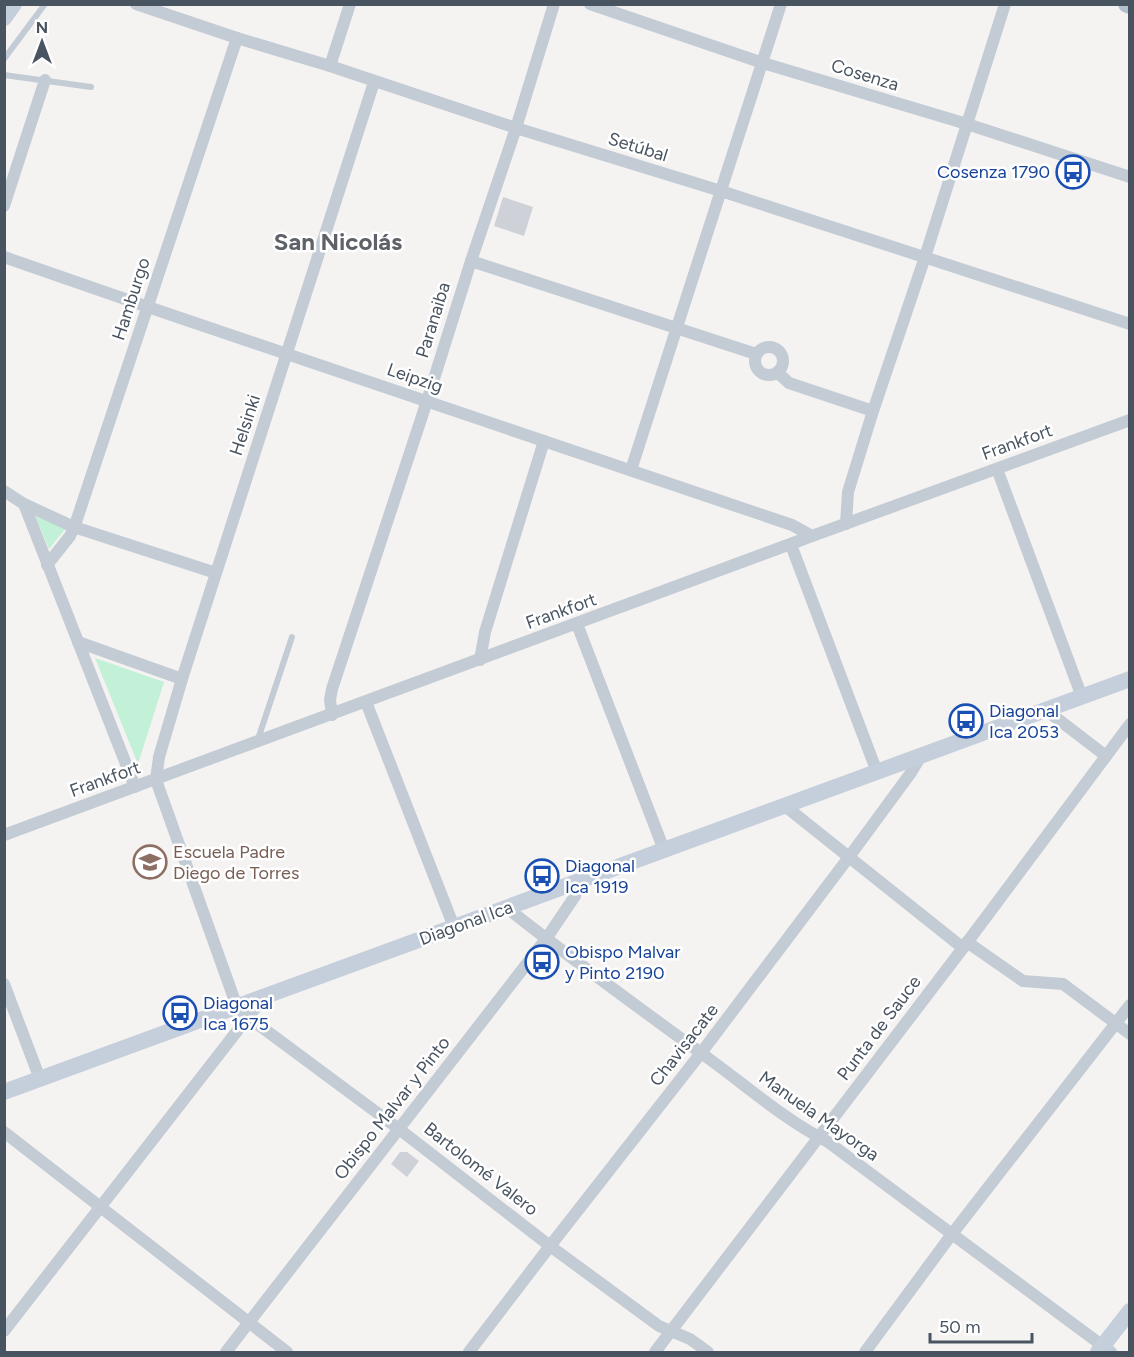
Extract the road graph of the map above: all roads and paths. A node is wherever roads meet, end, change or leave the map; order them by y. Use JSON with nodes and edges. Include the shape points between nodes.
{"nodes":[{"id":1,"x":14,"y":4,"type":"edge"},
{"id":2,"x":45,"y":4,"type":"edge"},
{"id":3,"x":136,"y":4,"type":"edge"},
{"id":4,"x":350,"y":4,"type":"edge"},
{"id":5,"x":554,"y":4,"type":"edge"},
{"id":6,"x":590,"y":4,"type":"edge"},
{"id":7,"x":781,"y":4,"type":"edge"},
{"id":8,"x":1005,"y":4,"type":"edge"},
{"id":9,"x":4,"y":18,"type":"edge"},
{"id":10,"x":237,"y":38,"type":"junction"},
{"id":11,"x":4,"y":59,"type":"edge"},
{"id":12,"x":763,"y":63,"type":"junction"},
{"id":13,"x":330,"y":66,"type":"junction"},
{"id":14,"x":4,"y":75,"type":"edge"},
{"id":15,"x":45,"y":80,"type":"junction"},
{"id":16,"x":374,"y":82,"type":"junction"},
{"id":17,"x":91,"y":87,"type":"dead end"},
{"id":18,"x":967,"y":124,"type":"junction"},
{"id":19,"x":516,"y":128,"type":"junction"},
{"id":20,"x":1130,"y":177,"type":"edge"},
{"id":21,"x":721,"y":191,"type":"junction"},
{"id":22,"x":4,"y":206,"type":"edge"},
{"id":23,"x":4,"y":257,"type":"edge"},
{"id":24,"x":925,"y":257,"type":"junction"},
{"id":25,"x":471,"y":261,"type":"junction"},
{"id":26,"x":148,"y":307,"type":"junction"},
{"id":27,"x":1130,"y":324,"type":"edge"},
{"id":28,"x":677,"y":328,"type":"junction"},
{"id":29,"x":287,"y":354,"type":"junction"},
{"id":30,"x":756,"y":354,"type":"junction"},
{"id":31,"x":777,"y":372,"type":"junction"},
{"id":32,"x":427,"y":401,"type":"junction"},
{"id":33,"x":873,"y":411,"type":"junction"},
{"id":34,"x":1130,"y":420,"type":"edge"},
{"id":35,"x":544,"y":441,"type":"junction"},
{"id":36,"x":997,"y":469,"type":"junction"},
{"id":37,"x":631,"y":470,"type":"junction"},
{"id":38,"x":4,"y":491,"type":"edge"},
{"id":39,"x":24,"y":504,"type":"junction"},
{"id":40,"x":846,"y":524,"type":"junction"},
{"id":41,"x":74,"y":527,"type":"junction"},
{"id":42,"x":812,"y":536,"type":"junction"},
{"id":43,"x":791,"y":545,"type":"junction"},
{"id":44,"x":47,"y":565,"type":"junction"},
{"id":45,"x":216,"y":573,"type":"junction"},
{"id":46,"x":577,"y":624,"type":"junction"},
{"id":47,"x":292,"y":637,"type":"dead end"},
{"id":48,"x":78,"y":642,"type":"junction"},
{"id":49,"x":480,"y":660,"type":"junction"},
{"id":50,"x":182,"y":679,"type":"junction"},
{"id":51,"x":1130,"y":679,"type":"edge"},
{"id":52,"x":1082,"y":697,"type":"junction"},
{"id":53,"x":366,"y":702,"type":"junction"},
{"id":54,"x":1046,"y":710,"type":"junction"},
{"id":55,"x":332,"y":715,"type":"junction"},
{"id":56,"x":1130,"y":724,"type":"edge"},
{"id":57,"x":257,"y":742,"type":"junction"},
{"id":58,"x":921,"y":756,"type":"junction"},
{"id":59,"x":1106,"y":756,"type":"junction"},
{"id":60,"x":877,"y":772,"type":"junction"},
{"id":61,"x":156,"y":780,"type":"junction"},
{"id":62,"x":135,"y":788,"type":"junction"},
{"id":63,"x":785,"y":806,"type":"junction"},
{"id":64,"x":5,"y":834,"type":"edge"},
{"id":65,"x":664,"y":850,"type":"junction"},
{"id":66,"x":849,"y":857,"type":"junction"},
{"id":67,"x":580,"y":881,"type":"junction"},
{"id":68,"x":507,"y":908,"type":"junction"},
{"id":69,"x":454,"y":927,"type":"junction"},
{"id":70,"x":546,"y":939,"type":"junction"},
{"id":71,"x":965,"y":945,"type":"junction"},
{"id":72,"x":4,"y":984,"type":"edge"},
{"id":73,"x":1130,"y":1005,"type":"edge"},
{"id":74,"x":242,"y":1012,"type":"junction"},
{"id":75,"x":1115,"y":1024,"type":"junction"},
{"id":76,"x":1130,"y":1034,"type":"edge"},
{"id":77,"x":701,"y":1053,"type":"junction"},
{"id":78,"x":39,"y":1080,"type":"junction"},
{"id":79,"x":4,"y":1092,"type":"edge"},
{"id":80,"x":399,"y":1129,"type":"junction"},
{"id":81,"x":4,"y":1132,"type":"edge"},
{"id":82,"x":819,"y":1137,"type":"junction"},
{"id":83,"x":100,"y":1207,"type":"junction"},
{"id":84,"x":952,"y":1234,"type":"junction"},
{"id":85,"x":550,"y":1246,"type":"junction"},
{"id":86,"x":1130,"y":1311,"type":"edge"},
{"id":87,"x":248,"y":1323,"type":"junction"},
{"id":88,"x":4,"y":1331,"type":"edge"},
{"id":89,"x":671,"y":1331,"type":"junction"},
{"id":90,"x":1104,"y":1350,"type":"edge"},
{"id":91,"x":226,"y":1353,"type":"edge"},
{"id":92,"x":287,"y":1353,"type":"edge"},
{"id":93,"x":469,"y":1353,"type":"edge"},
{"id":94,"x":655,"y":1353,"type":"edge"},
{"id":95,"x":708,"y":1353,"type":"edge"},
{"id":96,"x":865,"y":1353,"type":"edge"}],
"edges":[{"from":1,"to":9,"type":"main road"},
{"from":2,"to":11,"type":"lane"},
{"from":3,"to":10,"type":"street","name":"Setúbal"},
{"from":4,"to":13,"type":"street"},
{"from":5,"to":19,"type":"street","name":"Paranaiba"},
{"from":6,"to":12,"type":"street","name":"Cosenza"},
{"from":7,"to":12,"type":"street"},
{"from":8,"to":18,"type":"street"},
{"from":10,"to":13,"type":"street","name":"Setúbal"},
{"from":10,"to":26,"type":"street","name":"Hamburgo"},
{"from":12,"to":18,"type":"street","name":"Cosenza"},
{"from":12,"to":21,"type":"street"},
{"from":13,"to":16,"type":"street","name":"Setúbal"},
{"from":14,"to":15,"type":"lane"},
{"from":15,"to":17,"type":"lane"},
{"from":15,"to":22,"type":"street"},
{"from":16,"to":19,"type":"street","name":"Setúbal"},
{"from":16,"to":29,"type":"street","name":"Helsinki"},
{"from":18,"to":20,"type":"street","name":"Cosenza"},
{"from":18,"to":24,"type":"street"},
{"from":19,"to":21,"type":"street","name":"Setúbal"},
{"from":19,"to":25,"type":"street","name":"Paranaiba"},
{"from":21,"to":24,"type":"street","name":"Setúbal"},
{"from":21,"to":28,"type":"street"},
{"from":23,"to":26,"type":"street","name":"Leipzig"},
{"from":24,"to":27,"type":"street","name":"Setúbal"},
{"from":24,"to":33,"type":"street"},
{"from":25,"to":28,"type":"street"},
{"from":25,"to":32,"type":"street","name":"Paranaiba"},
{"from":26,"to":29,"type":"street","name":"Leipzig"},
{"from":26,"to":41,"type":"street","name":"Hamburgo"},
{"from":28,"to":30,"type":"street"},
{"from":28,"to":37,"type":"street"},
{"from":29,"to":32,"type":"street","name":"Leipzig"},
{"from":29,"to":45,"type":"street","name":"Helsinki"},
{"from":30,"to":31,"type":"street","via":[[759,371],[768,375]]},
{"from":30,"to":31,"type":"street","via":[[768,347],[780,352],[782,365]]},
{"from":31,"to":33,"type":"street","via":[[789,383]]},
{"from":32,"to":35,"type":"street","name":"Leipzig"},
{"from":32,"to":55,"type":"street","name":"Paranaiba","via":[[332,689]]},
{"from":33,"to":40,"type":"street","via":[[848,492]]},
{"from":34,"to":36,"type":"street","name":"Frankfort"},
{"from":35,"to":37,"type":"street","name":"Leipzig"},
{"from":35,"to":49,"type":"street","via":[[485,632]]},
{"from":36,"to":40,"type":"street","name":"Frankfort"},
{"from":36,"to":52,"type":"street"},
{"from":37,"to":42,"type":"street","name":"Leipzig","via":[[792,525]]},
{"from":38,"to":39,"type":"street"},
{"from":39,"to":41,"type":"street"},
{"from":39,"to":44,"type":"street"},
{"from":40,"to":42,"type":"street","name":"Frankfort"},
{"from":41,"to":44,"type":"street","name":"Hamburgo"},
{"from":41,"to":45,"type":"street"},
{"from":42,"to":43,"type":"street","name":"Frankfort"},
{"from":43,"to":46,"type":"street","name":"Frankfort"},
{"from":43,"to":60,"type":"street"},
{"from":44,"to":48,"type":"street"},
{"from":45,"to":50,"type":"street","name":"Helsinki"},
{"from":46,"to":49,"type":"street","name":"Frankfort"},
{"from":46,"to":65,"type":"street"},
{"from":47,"to":57,"type":"lane"},
{"from":48,"to":50,"type":"street"},
{"from":48,"to":62,"type":"street"},
{"from":49,"to":53,"type":"street","name":"Frankfort"},
{"from":50,"to":61,"type":"street","name":"Helsinki"},
{"from":51,"to":52,"type":"main road","name":"Diagonal Ica"},
{"from":52,"to":54,"type":"main road","name":"Diagonal Ica"},
{"from":53,"to":55,"type":"street","name":"Frankfort"},
{"from":53,"to":69,"type":"street"},
{"from":54,"to":58,"type":"main road","name":"Diagonal Ica"},
{"from":54,"to":59,"type":"street"},
{"from":55,"to":57,"type":"street","name":"Frankfort"},
{"from":56,"to":59,"type":"street","name":"Punta de Sauce"},
{"from":57,"to":61,"type":"street","name":"Frankfort"},
{"from":58,"to":60,"type":"main road","name":"Diagonal Ica"},
{"from":58,"to":66,"type":"street","name":"Chavisacate"},
{"from":59,"to":71,"type":"street","name":"Punta de Sauce"},
{"from":60,"to":63,"type":"main road","name":"Diagonal Ica"},
{"from":61,"to":62,"type":"street","name":"Frankfort"},
{"from":61,"to":74,"type":"street"},
{"from":62,"to":64,"type":"street","name":"Frankfort"},
{"from":63,"to":65,"type":"main road","name":"Diagonal Ica"},
{"from":63,"to":66,"type":"street"},
{"from":65,"to":67,"type":"main road","name":"Diagonal Ica"},
{"from":66,"to":71,"type":"street"},
{"from":66,"to":77,"type":"street","name":"Chavisacate"},
{"from":67,"to":68,"type":"main road","name":"Diagonal Ica"},
{"from":67,"to":70,"type":"street","name":"Obispo Malvar y Pinto","via":[[575,896]]},
{"from":68,"to":69,"type":"main road","name":"Diagonal Ica"},
{"from":68,"to":70,"type":"street","name":"Manuela Mayorga"},
{"from":69,"to":74,"type":"main road","name":"Diagonal Ica","via":[[265,997]]},
{"from":70,"to":77,"type":"street","name":"Manuela Mayorga"},
{"from":70,"to":80,"type":"street","name":"Obispo Malvar y Pinto"},
{"from":71,"to":75,"type":"street","via":[[1023,981],[1063,984]]},
{"from":71,"to":82,"type":"street","name":"Punta de Sauce"},
{"from":72,"to":78,"type":"street"},
{"from":73,"to":75,"type":"street"},
{"from":74,"to":78,"type":"main road","name":"Diagonal Ica"},
{"from":74,"to":80,"type":"street","name":"Bartolomé Valero"},
{"from":74,"to":83,"type":"street"},
{"from":75,"to":76,"type":"street"},
{"from":75,"to":84,"type":"street"},
{"from":77,"to":82,"type":"street","name":"Manuela Mayorga"},
{"from":77,"to":85,"type":"street","name":"Chavisacate"},
{"from":78,"to":79,"type":"main road","name":"Diagonal Ica"},
{"from":80,"to":85,"type":"street","name":"Bartolomé Valero"},
{"from":80,"to":87,"type":"street","name":"Obispo Malvar y Pinto"},
{"from":81,"to":83,"type":"street"},
{"from":82,"to":84,"type":"street","name":"Manuela Mayorga"},
{"from":82,"to":89,"type":"street","name":"Punta de Sauce"},
{"from":83,"to":87,"type":"street"},
{"from":83,"to":88,"type":"street"},
{"from":84,"to":90,"type":"street","name":"Manuela Mayorga"},
{"from":84,"to":96,"type":"street"},
{"from":85,"to":89,"type":"street","name":"Bartolomé Valero"},
{"from":85,"to":93,"type":"street","name":"Chavisacate"},
{"from":86,"to":90,"type":"main road"},
{"from":87,"to":91,"type":"street","name":"Obispo Malvar y Pinto"},
{"from":87,"to":92,"type":"street"},
{"from":89,"to":94,"type":"street","name":"Punta de Sauce"},
{"from":89,"to":95,"type":"street","name":"Bartolomé Valero"}]}
